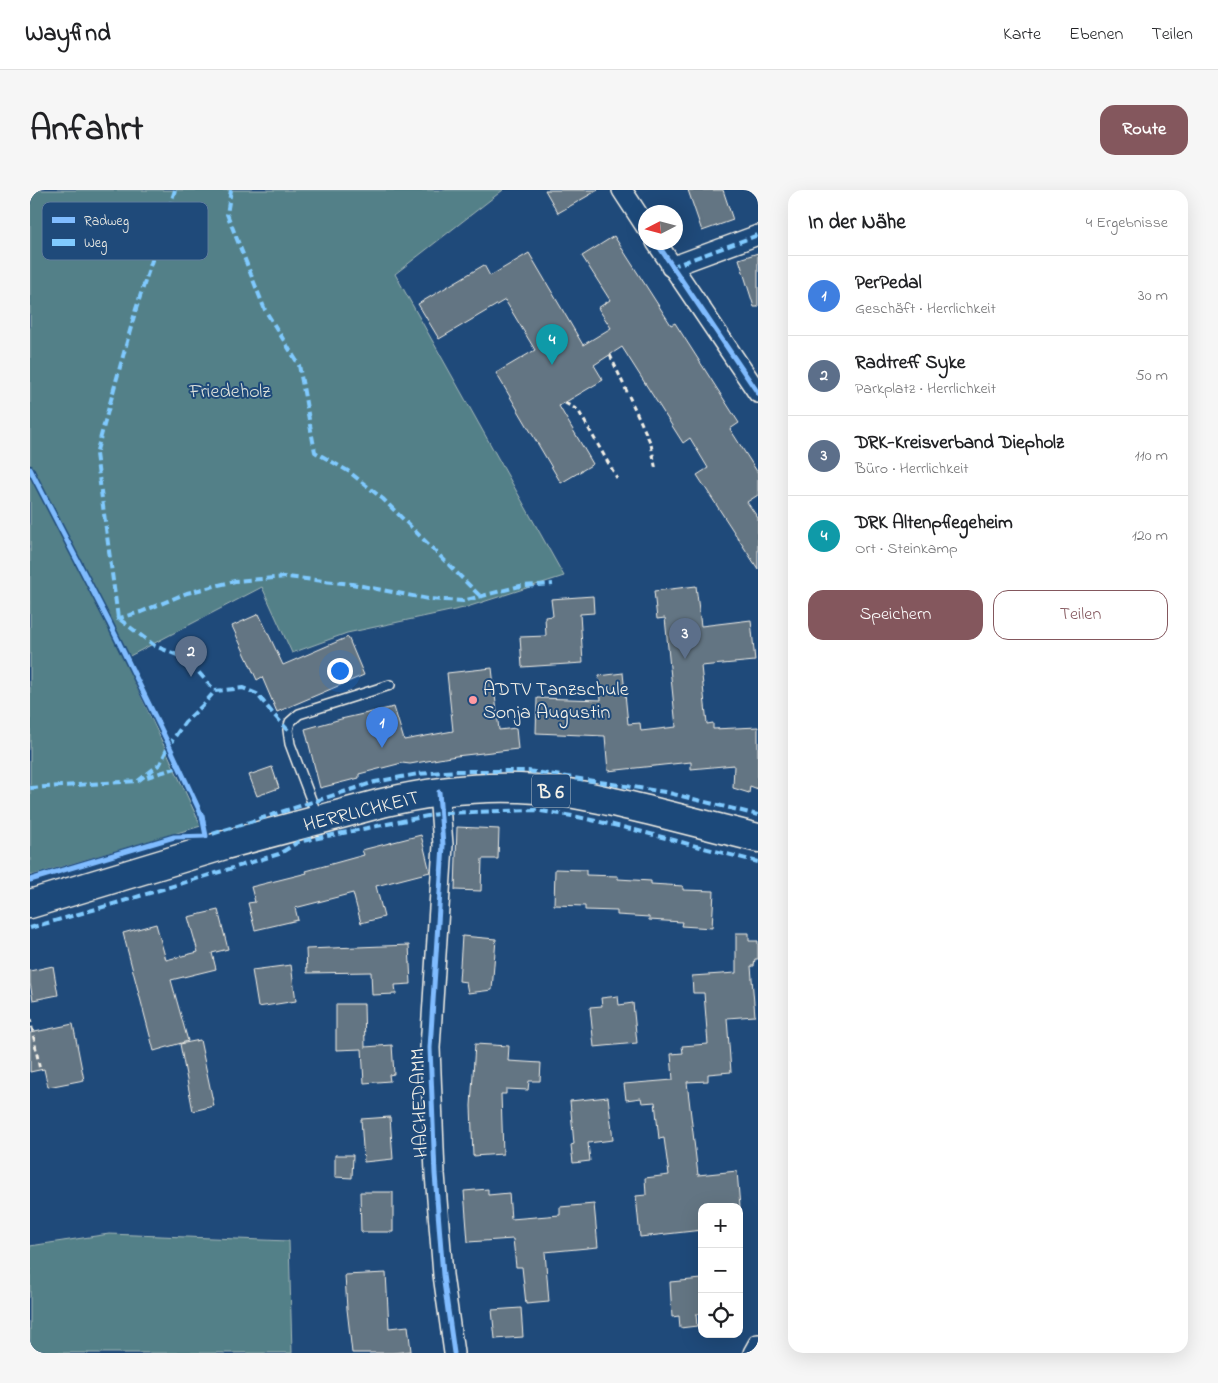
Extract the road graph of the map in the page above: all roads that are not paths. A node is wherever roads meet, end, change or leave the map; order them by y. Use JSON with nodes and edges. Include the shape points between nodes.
{"nodes":[{"id":1,"x":622,"y":190,"type":"edge"},
{"id":2,"x":638,"y":215,"type":"edge"},
{"id":3,"x":758,"y":235,"type":"edge"},
{"id":4,"x":661,"y":250,"type":"edge"},
{"id":5,"x":671,"y":267,"type":"junction"},
{"id":6,"x":758,"y":393,"type":"edge"},
{"id":7,"x":390,"y":685,"type":"dead end"},
{"id":8,"x":439,"y":792,"type":"junction"},
{"id":9,"x":319,"y":820,"type":"junction"},
{"id":10,"x":758,"y":838,"type":"edge"},
{"id":11,"x":30,"y":904,"type":"edge"},
{"id":12,"x":758,"y":1344,"type":"edge"},
{"id":13,"x":454,"y":1353,"type":"edge"},
{"id":14,"x":753,"y":1353,"type":"edge"}],
"edges":[{"from":1,"to":2,"type":"street"},
{"from":3,"to":5,"type":"street"},
{"from":4,"to":5,"type":"street"},
{"from":5,"to":6,"type":"street"},
{"from":7,"to":9,"type":"lane","via":[[299,714],[290,722],[290,744]]},
{"from":8,"to":9,"type":"main road","name":"HERRLICHKEIT","number":"B 6"},
{"from":8,"to":10,"type":"main road","name":"HERRLICHKEIT","number":"B 6","via":[[485,788],[537,789],[598,798]]},
{"from":8,"to":13,"type":"street","name":"HACHEDAMM","via":[[443,845],[430,1048],[440,1247]]},
{"from":9,"to":11,"type":"main road","name":"HERRLICHKEIT","number":"B 6","via":[[208,843]]},
{"from":12,"to":14,"type":"street"}]}
